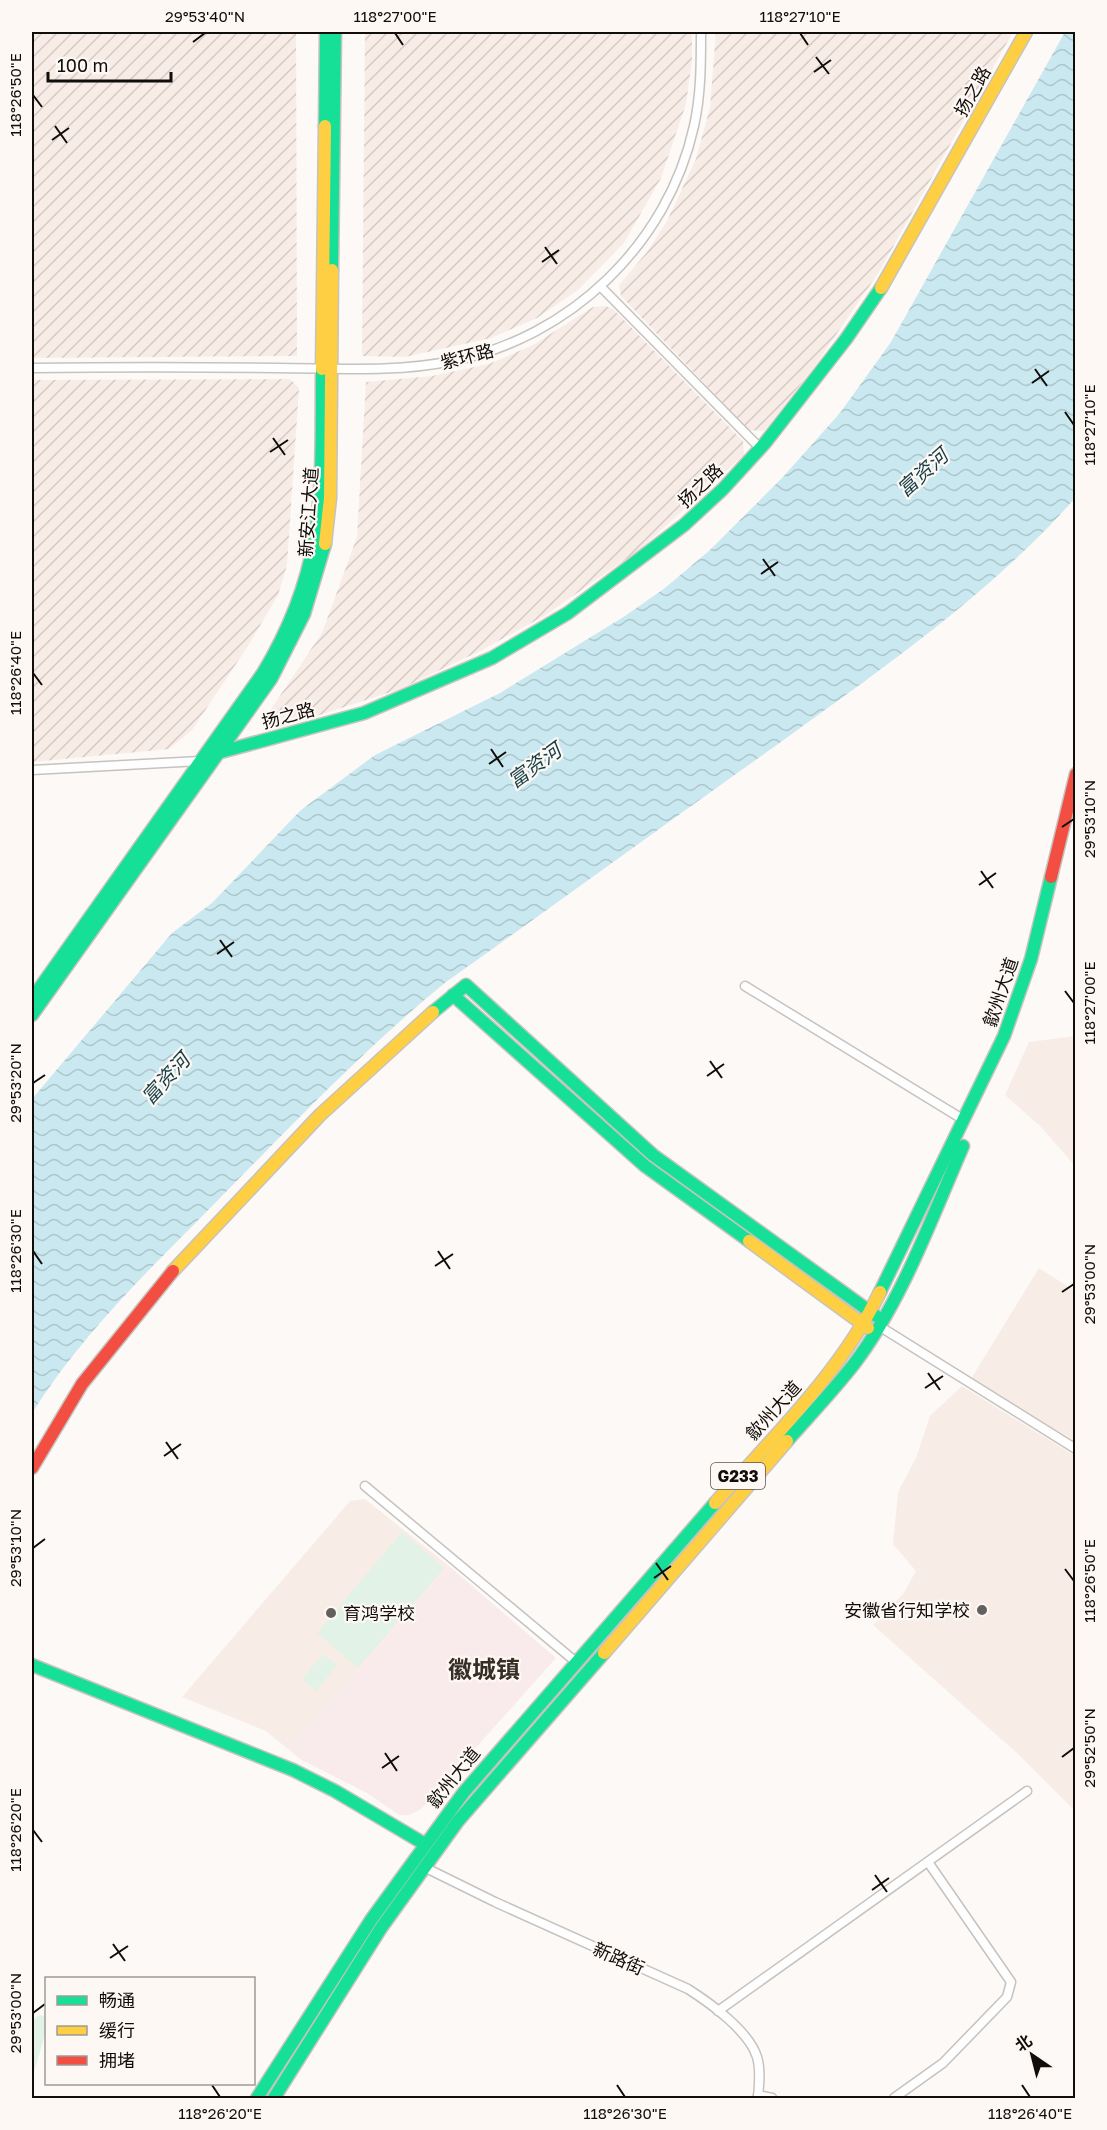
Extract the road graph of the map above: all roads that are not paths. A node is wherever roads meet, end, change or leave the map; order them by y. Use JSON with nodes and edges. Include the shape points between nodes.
{"nodes":[{"id":1,"x":326,"y":32,"type":"edge"},
{"id":2,"x":335,"y":32,"type":"edge"},
{"id":3,"x":701,"y":32,"type":"edge"},
{"id":4,"x":1026,"y":32,"type":"edge"},
{"id":5,"x":600,"y":286,"type":"junction"},
{"id":6,"x":32,"y":368,"type":"edge"},
{"id":7,"x":328,"y":368,"type":"junction"},
{"id":8,"x":760,"y":448,"type":"junction"},
{"id":9,"x":217,"y":753,"type":"junction"},
{"id":10,"x":200,"y":761,"type":"junction"},
{"id":11,"x":32,"y":770,"type":"edge"},
{"id":12,"x":1076,"y":774,"type":"edge"},
{"id":13,"x":1076,"y":817,"type":"edge"},
{"id":14,"x":745,"y":986,"type":"dead end"},
{"id":15,"x":453,"y":995,"type":"junction"},
{"id":16,"x":32,"y":999,"type":"edge"},
{"id":17,"x":32,"y":1015,"type":"edge"},
{"id":18,"x":964,"y":1120,"type":"junction"},
{"id":19,"x":870,"y":1312,"type":"junction"},
{"id":20,"x":863,"y":1324,"type":"junction"},
{"id":21,"x":878,"y":1326,"type":"junction"},
{"id":22,"x":1076,"y":1449,"type":"edge"},
{"id":23,"x":32,"y":1468,"type":"edge"},
{"id":24,"x":365,"y":1486,"type":"dead end"},
{"id":25,"x":576,"y":1662,"type":"junction"},
{"id":26,"x":32,"y":1665,"type":"edge"},
{"id":27,"x":1027,"y":1791,"type":"dead end"},
{"id":28,"x":423,"y":1844,"type":"junction"},
{"id":29,"x":928,"y":1862,"type":"junction"},
{"id":30,"x":424,"y":1867,"type":"junction"},
{"id":31,"x":718,"y":2010,"type":"junction"},
{"id":32,"x":758,"y":2097,"type":"edge"},
{"id":33,"x":257,"y":2098,"type":"edge"},
{"id":34,"x":274,"y":2098,"type":"edge"},
{"id":35,"x":772,"y":2098,"type":"edge"},
{"id":36,"x":894,"y":2098,"type":"edge"}],
"edges":[{"from":1,"to":7,"type":"main road","name":"新安江大道"},
{"from":2,"to":7,"type":"main road","name":"新安江大道"},
{"from":3,"to":5,"type":"street","name":"紫环路","via":[[698,106],[684,164],[651,228]]},
{"from":4,"to":8,"type":"main road","name":"扬之路","via":[[886,280],[825,368]]},
{"from":5,"to":7,"type":"street","name":"紫环路","via":[[548,325],[490,351],[412,367]]},
{"from":5,"to":8,"type":"street"},
{"from":6,"to":7,"type":"street","name":"紫环路"},
{"from":7,"to":9,"type":"main road","name":"新安江大道","via":[[329,516],[317,584],[281,663]]},
{"from":7,"to":10,"type":"main road","name":"新安江大道","via":[[320,515],[308,581],[273,658]]},
{"from":8,"to":9,"type":"main road","name":"扬之路","via":[[723,489],[664,542],[568,613],[519,643],[364,713]]},
{"from":9,"to":17,"type":"main road","name":"新安江大道"},
{"from":10,"to":11,"type":"street"},
{"from":10,"to":16,"type":"main road","name":"新安江大道"},
{"from":12,"to":18,"type":"main road","name":"歙州大道","number":"G233","via":[[1022,991]]},
{"from":13,"to":21,"type":"main road","name":"歙州大道","number":"G233","via":[[1023,1017],[942,1199]]},
{"from":14,"to":18,"type":"street"},
{"from":15,"to":19,"type":"main road","via":[[466,985],[653,1155]]},
{"from":15,"to":20,"type":"main road","via":[[645,1166]]},
{"from":15,"to":23,"type":"main road","via":[[335,1099],[199,1241],[83,1382]]},
{"from":18,"to":19,"type":"main road","name":"歙州大道","number":"G233"},
{"from":19,"to":20,"type":"main road","name":"歙州大道","number":"G233"},
{"from":19,"to":21,"type":"main road"},
{"from":20,"to":21,"type":"main road"},
{"from":20,"to":25,"type":"main road","name":"歙州大道","number":"G233","via":[[818,1386]]},
{"from":21,"to":22,"type":"street"},
{"from":21,"to":30,"type":"main road","name":"歙州大道","number":"G233","via":[[829,1395],[502,1767]]},
{"from":24,"to":25,"type":"street"},
{"from":25,"to":28,"type":"main road","name":"歙州大道","number":"G233","via":[[472,1781]]},
{"from":26,"to":28,"type":"main road","via":[[293,1770],[343,1795]]},
{"from":27,"to":29,"type":"street"},
{"from":28,"to":33,"type":"main road","name":"歙州大道","number":"G233","via":[[362,1930]]},
{"from":29,"to":31,"type":"street"},
{"from":29,"to":36,"type":"street","via":[[1011,1982],[1011,1989],[943,2063]]},
{"from":30,"to":31,"type":"street","name":"新路街","via":[[688,1989]]},
{"from":30,"to":34,"type":"main road","name":"歙州大道","number":"G233"},
{"from":31,"to":32,"type":"street","name":"新路街","via":[[754,2048],[759,2070]]},
{"from":32,"to":35,"type":"street"}]}
